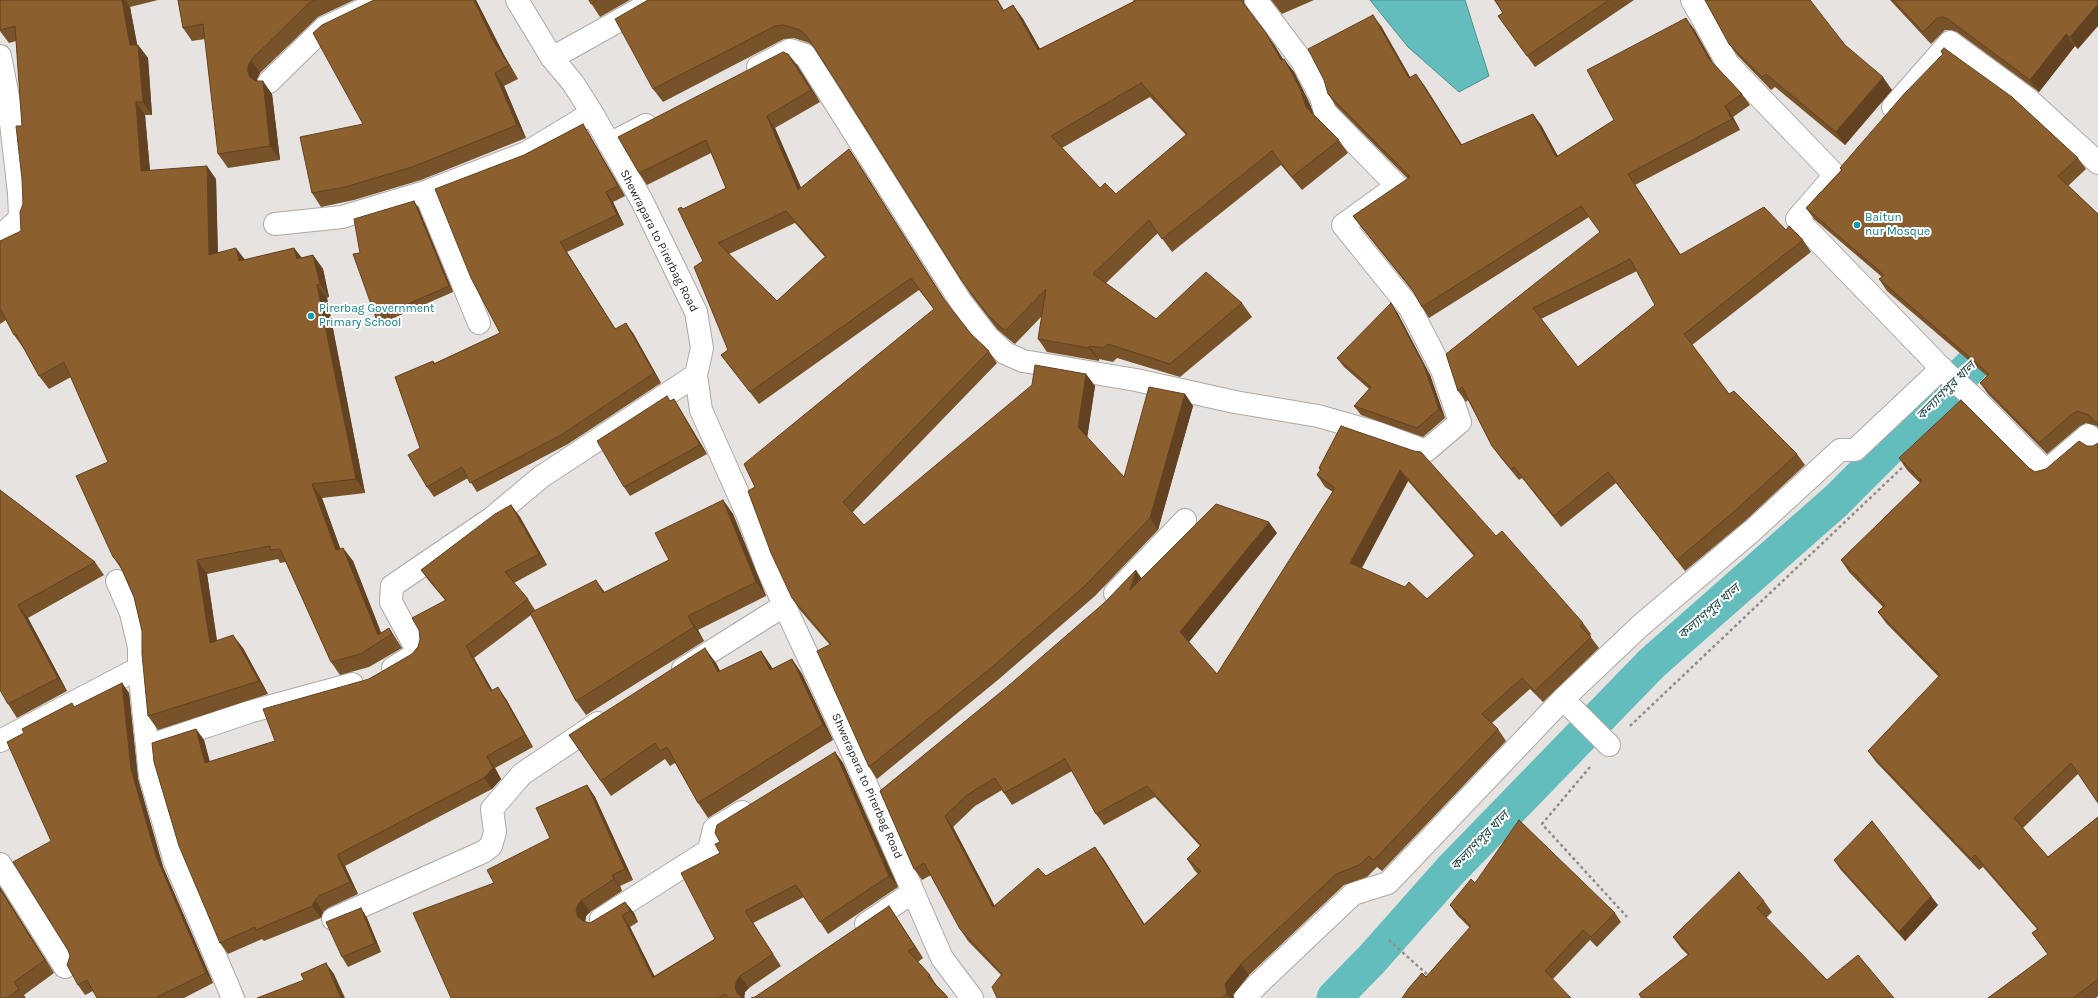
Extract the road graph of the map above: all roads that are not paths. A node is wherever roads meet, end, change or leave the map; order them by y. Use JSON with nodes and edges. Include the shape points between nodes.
{"nodes":[{"id":1,"x":383,"y":0,"type":"edge"},
{"id":2,"x":517,"y":0,"type":"edge"},
{"id":3,"x":656,"y":0,"type":"edge"},
{"id":4,"x":1256,"y":0,"type":"edge"},
{"id":5,"x":1692,"y":0,"type":"edge"},
{"id":6,"x":0,"y":56,"type":"edge"},
{"id":7,"x":552,"y":58,"type":"junction"},
{"id":8,"x":741,"y":75,"type":"edge"},
{"id":9,"x":269,"y":82,"type":"dead end"},
{"id":10,"x":592,"y":113,"type":"junction"},
{"id":11,"x":664,"y":115,"type":"edge"},
{"id":12,"x":1882,"y":120,"type":"edge"},
{"id":13,"x":609,"y":144,"type":"junction"},
{"id":14,"x":2098,"y":163,"type":"edge"},
{"id":15,"x":425,"y":192,"type":"junction"},
{"id":16,"x":275,"y":224,"type":"dead end"},
{"id":17,"x":0,"y":237,"type":"edge"},
{"id":18,"x":480,"y":323,"type":"dead end"},
{"id":19,"x":1944,"y":370,"type":"junction"},
{"id":20,"x":696,"y":375,"type":"junction"},
{"id":21,"x":2098,"y":445,"type":"edge"},
{"id":22,"x":1185,"y":520,"type":"dead end"},
{"id":23,"x":768,"y":570,"type":"joint"},
{"id":24,"x":116,"y":581,"type":"edge"},
{"id":25,"x":785,"y":605,"type":"junction"},
{"id":26,"x":1104,"y":605,"type":"edge"},
{"id":27,"x":139,"y":668,"type":"junction"},
{"id":28,"x":667,"y":679,"type":"edge"},
{"id":29,"x":1563,"y":699,"type":"junction"},
{"id":30,"x":615,"y":712,"type":"edge"},
{"id":31,"x":1605,"y":740,"type":"road end"},
{"id":32,"x":0,"y":742,"type":"edge"},
{"id":33,"x":850,"y":745,"type":"junction"},
{"id":34,"x":148,"y":746,"type":"junction"},
{"id":35,"x":829,"y":758,"type":"edge"},
{"id":36,"x":890,"y":784,"type":"edge"},
{"id":37,"x":872,"y":799,"type":"junction"},
{"id":38,"x":761,"y":800,"type":"edge"},
{"id":39,"x":0,"y":864,"type":"edge"},
{"id":40,"x":913,"y":892,"type":"junction"},
{"id":41,"x":333,"y":919,"type":"edge"},
{"id":42,"x":597,"y":922,"type":"edge"},
{"id":43,"x":848,"y":936,"type":"edge"},
{"id":44,"x":65,"y":967,"type":"dead end"},
{"id":45,"x":233,"y":998,"type":"edge"},
{"id":46,"x":972,"y":998,"type":"edge"},
{"id":47,"x":1246,"y":998,"type":"edge"}],
"edges":[{"from":1,"to":9,"type":"street","via":[[324,28]]},
{"from":2,"to":7,"type":"street","name":"Shewrapara to Pirerbag Road"},
{"from":3,"to":7,"type":"street"},
{"from":4,"to":8,"type":"street","via":[[1302,61],[1321,97],[1325,112],[1397,186],[1343,224],[1410,308],[1442,370],[1460,422],[1426,451],[1378,432],[1318,416],[1235,402],[1136,380],[1023,361],[1006,353],[988,337],[961,302],[806,55],[790,50]]},
{"from":5,"to":19,"type":"street","via":[[1728,64],[1840,169],[1798,219]]},
{"from":6,"to":17,"type":"street","via":[[8,97],[20,218]]},
{"from":7,"to":10,"type":"street","name":"Shewrapara to Pirerbag Road","via":[[573,83]]},
{"from":10,"to":13,"type":"street","name":"Shewrapara to Pirerbag Road"},
{"from":10,"to":15,"type":"street","via":[[526,153]]},
{"from":11,"to":13,"type":"street"},
{"from":12,"to":14,"type":"street","via":[[1950,42],[2028,99]]},
{"from":13,"to":20,"type":"street","name":"Shewrapara to Pirerbag Road","via":[[642,200],[696,312],[702,348]]},
{"from":15,"to":16,"type":"street","via":[[342,217]]},
{"from":15,"to":18,"type":"street"},
{"from":19,"to":21,"type":"street","via":[[2046,470],[2088,434]]},
{"from":19,"to":29,"type":"street","via":[[1855,450],[1840,450],[1753,530],[1640,626]]},
{"from":20,"to":23,"type":"street","name":"Shewrapara to Pirerbag Road","via":[[701,410],[748,516]]},
{"from":20,"to":34,"type":"street","via":[[541,477],[492,518],[392,586],[391,602],[416,648],[414,655],[374,679],[250,712]]},
{"from":22,"to":26,"type":"street"},
{"from":23,"to":25,"type":"street","name":"Shwerapara to Pirerbag Road"},
{"from":24,"to":27,"type":"street","via":[[131,613],[140,647]]},
{"from":25,"to":28,"type":"street"},
{"from":25,"to":33,"type":"street","name":"Shwerapara to Pirerbag Road"},
{"from":27,"to":32,"type":"street"},
{"from":27,"to":34,"type":"street"},
{"from":29,"to":31,"type":"street"},
{"from":29,"to":47,"type":"street","via":[[1388,883],[1353,894]]},
{"from":30,"to":41,"type":"street","via":[[522,774],[492,809],[495,832],[491,846],[483,852]]},
{"from":33,"to":35,"type":"street"},
{"from":33,"to":37,"type":"street","name":"Shwerapara to Pirerbag Road"},
{"from":34,"to":45,"type":"street","via":[[150,776],[175,862]]},
{"from":36,"to":37,"type":"street"},
{"from":37,"to":40,"type":"street","name":"Shwerapara to Pirerbag Road"},
{"from":38,"to":42,"type":"street","via":[[714,830],[709,850]]},
{"from":39,"to":44,"type":"street"},
{"from":40,"to":43,"type":"street"},
{"from":40,"to":46,"type":"street","name":"Shwerapara to Pirerbag Road","via":[[942,958]]}]}
